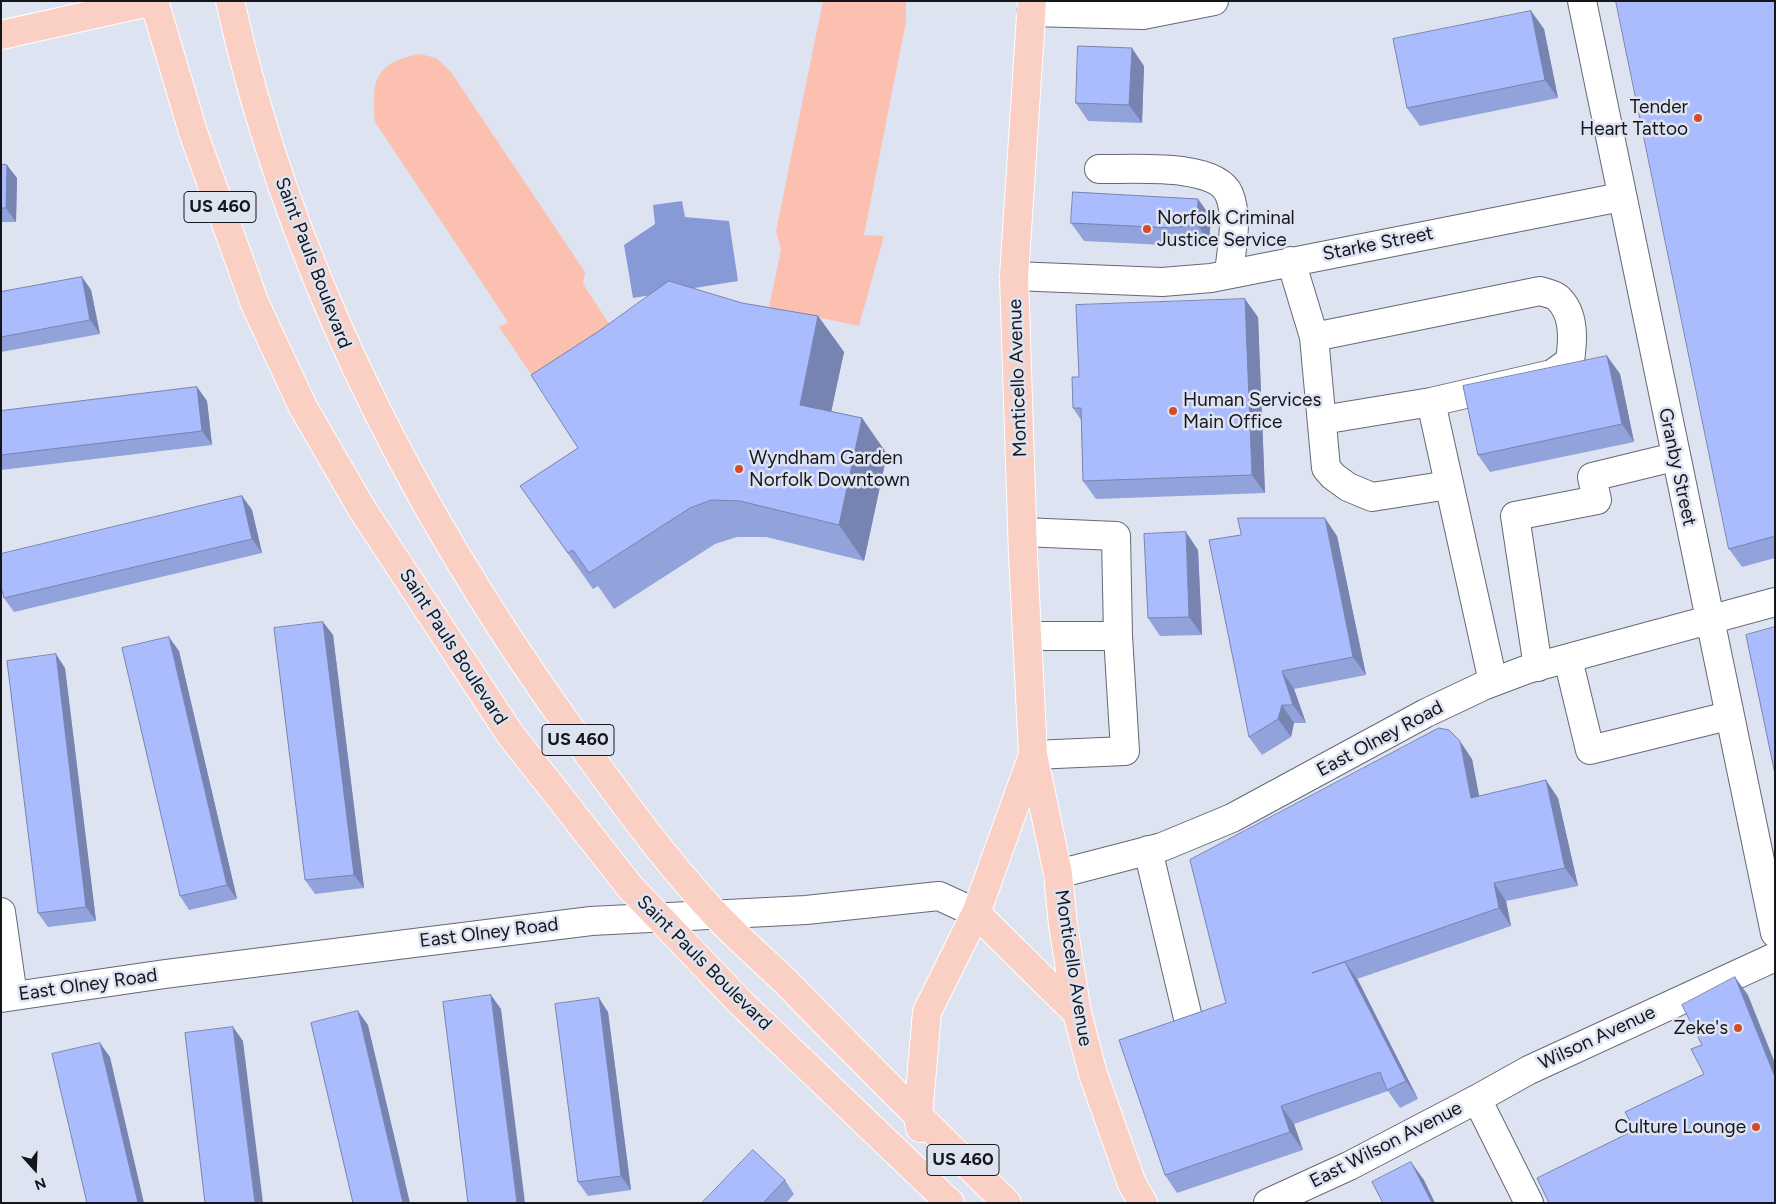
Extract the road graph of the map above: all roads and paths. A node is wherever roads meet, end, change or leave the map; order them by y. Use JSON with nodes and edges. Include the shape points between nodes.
{"nodes":[{"id":1,"x":154,"y":1,"type":"edge"},
{"id":2,"x":230,"y":1,"type":"edge"},
{"id":3,"x":1214,"y":1,"type":"edge"},
{"id":4,"x":1582,"y":1,"type":"edge"},
{"id":5,"x":1032,"y":7,"type":"edge"},
{"id":6,"x":1,"y":35,"type":"edge"},
{"id":7,"x":1099,"y":169,"type":"dead end"},
{"id":8,"x":1621,"y":197,"type":"junction"},
{"id":9,"x":1290,"y":261,"type":"junction"},
{"id":10,"x":1229,"y":274,"type":"junction"},
{"id":11,"x":1014,"y":276,"type":"junction"},
{"id":12,"x":1314,"y":337,"type":"junction"},
{"id":13,"x":1432,"y":402,"type":"junction"},
{"id":14,"x":1322,"y":420,"type":"junction"},
{"id":15,"x":1674,"y":457,"type":"junction"},
{"id":16,"x":1449,"y":485,"type":"junction"},
{"id":17,"x":1023,"y":532,"type":"junction"},
{"id":18,"x":1775,"y":602,"type":"edge"},
{"id":19,"x":1708,"y":622,"type":"junction"},
{"id":20,"x":1028,"y":636,"type":"junction"},
{"id":21,"x":1118,"y":636,"type":"junction"},
{"id":22,"x":1568,"y":659,"type":"junction"},
{"id":23,"x":1538,"y":667,"type":"junction"},
{"id":24,"x":1493,"y":682,"type":"junction"},
{"id":25,"x":1728,"y":716,"type":"junction"},
{"id":26,"x":1034,"y":755,"type":"junction"},
{"id":27,"x":1765,"y":846,"type":"edge"},
{"id":28,"x":1148,"y":850,"type":"junction"},
{"id":29,"x":1058,"y":874,"type":"junction"},
{"id":30,"x":1,"y":912,"type":"edge"},
{"id":31,"x":976,"y":913,"type":"junction"},
{"id":32,"x":716,"y":914,"type":"junction"},
{"id":33,"x":658,"y":918,"type":"junction"},
{"id":34,"x":1775,"y":933,"type":"edge"},
{"id":35,"x":1775,"y":957,"type":"edge"},
{"id":36,"x":7,"y":997,"type":"edge"},
{"id":37,"x":1077,"y":1013,"type":"junction"},
{"id":38,"x":1188,"y":1018,"type":"edge"},
{"id":39,"x":1477,"y":1099,"type":"junction"},
{"id":40,"x":918,"y":1116,"type":"junction"},
{"id":41,"x":927,"y":1180,"type":"junction"},
{"id":42,"x":950,"y":1203,"type":"edge"},
{"id":43,"x":1008,"y":1203,"type":"edge"},
{"id":44,"x":1143,"y":1203,"type":"edge"},
{"id":45,"x":1268,"y":1203,"type":"edge"},
{"id":46,"x":1529,"y":1203,"type":"edge"}],
"edges":[{"from":1,"to":6,"type":"main road","number":"US 460"},
{"from":1,"to":33,"type":"main road","name":"Saint Pauls Boulevard","number":"US 460","via":[[193,132],[255,304],[303,407],[362,509],[510,734],[630,888]]},
{"from":2,"to":32,"type":"main road","name":"Saint Pauls Boulevard","number":"US 460","via":[[265,130],[315,275],[351,360],[406,467],[482,600],[544,693],[628,810]]},
{"from":3,"to":5,"type":"street","via":[[1143,15]]},
{"from":4,"to":8,"type":"street","name":"Granby Street"},
{"from":5,"to":11,"type":"main road","name":"Monticello Avenue"},
{"from":7,"to":10,"type":"street","via":[[1193,172],[1218,180],[1228,193],[1233,214]]},
{"from":8,"to":9,"type":"street","name":"Starke Street"},
{"from":8,"to":15,"type":"street","name":"Granby Street"},
{"from":9,"to":10,"type":"street","name":"Starke Street"},
{"from":9,"to":12,"type":"street"},
{"from":10,"to":11,"type":"street","name":"Starke Street","via":[[1162,282]]},
{"from":11,"to":17,"type":"main road","name":"Monticello Avenue"},
{"from":12,"to":13,"type":"street","via":[[1540,290],[1557,297],[1568,312],[1573,341],[1570,361],[1552,374]]},
{"from":12,"to":14,"type":"street"},
{"from":13,"to":14,"type":"street"},
{"from":13,"to":16,"type":"street"},
{"from":14,"to":16,"type":"street","via":[[1326,468],[1348,487],[1372,497]]},
{"from":15,"to":19,"type":"street","name":"Granby Street"},
{"from":15,"to":23,"type":"street","via":[[1592,477],[1597,500],[1515,516]]},
{"from":16,"to":24,"type":"street"},
{"from":17,"to":20,"type":"main road","name":"Monticello Avenue"},
{"from":17,"to":21,"type":"street","via":[[1116,536]]},
{"from":18,"to":19,"type":"street","name":"East Olney Road"},
{"from":19,"to":22,"type":"street","name":"East Olney Road"},
{"from":19,"to":25,"type":"street","name":"Granby Street"},
{"from":20,"to":21,"type":"street"},
{"from":20,"to":26,"type":"main road","name":"Monticello Avenue"},
{"from":21,"to":26,"type":"street","via":[[1126,751]]},
{"from":22,"to":23,"type":"street","name":"East Olney Road"},
{"from":22,"to":25,"type":"street","via":[[1590,750]]},
{"from":23,"to":24,"type":"street","name":"East Olney Road"},
{"from":24,"to":28,"type":"street","name":"East Olney Road","via":[[1426,713],[1232,818]]},
{"from":25,"to":27,"type":"street","name":"Granby Street"},
{"from":26,"to":29,"type":"main road","name":"Monticello Avenue"},
{"from":26,"to":31,"type":"main road","name":"Monticello Avenue"},
{"from":27,"to":34,"type":"street","name":"Granby Street"},
{"from":28,"to":29,"type":"street","name":"East Olney Road"},
{"from":28,"to":38,"type":"street"},
{"from":29,"to":37,"type":"main road","name":"Monticello Avenue","via":[[1062,925]]},
{"from":30,"to":36,"type":"street"},
{"from":31,"to":32,"type":"street","name":"East Olney Road","via":[[939,896],[806,910]]},
{"from":31,"to":37,"type":"main road"},
{"from":31,"to":40,"type":"main road","name":"Monticello Avenue","via":[[926,1012]]},
{"from":32,"to":33,"type":"street","name":"East Olney Road"},
{"from":32,"to":40,"type":"main road","name":"Saint Pauls Boulevard","number":"US 460"},
{"from":33,"to":36,"type":"street","name":"East Olney Road","via":[[591,921],[494,932]]},
{"from":33,"to":41,"type":"main road","name":"Saint Pauls Boulevard","number":"US 460","via":[[741,1003]]},
{"from":35,"to":39,"type":"street","name":"Wilson Avenue","via":[[1529,1070]]},
{"from":37,"to":44,"type":"main road","name":"Monticello Avenue","via":[[1092,1074],[1132,1184]]},
{"from":39,"to":45,"type":"street","name":"East Wilson Avenue","via":[[1349,1166]]},
{"from":39,"to":46,"type":"street"},
{"from":40,"to":41,"type":"main road","name":"Monticello Avenue"},
{"from":40,"to":43,"type":"main road","number":"US 460"},
{"from":41,"to":42,"type":"main road","number":"US 460"}]}
